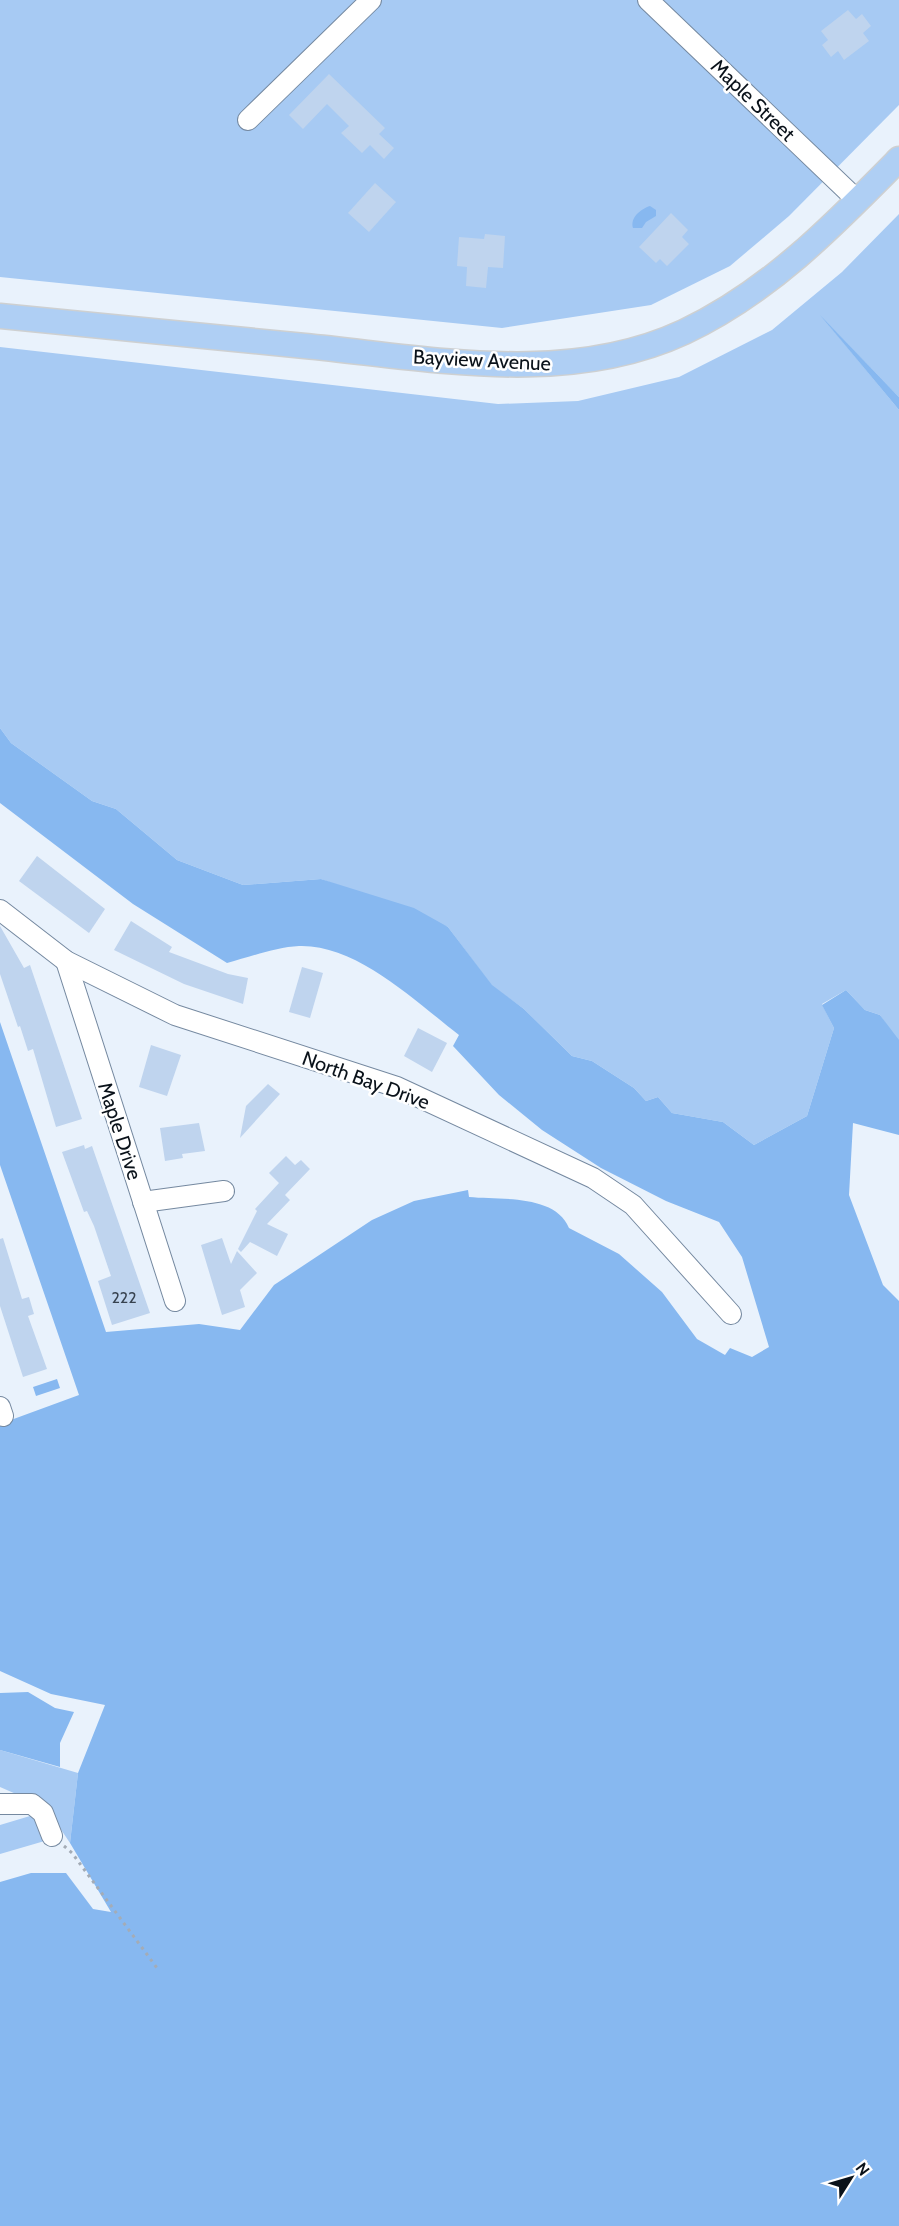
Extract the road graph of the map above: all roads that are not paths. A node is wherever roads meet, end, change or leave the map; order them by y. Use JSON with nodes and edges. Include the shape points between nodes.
{"nodes":[{"id":1,"x":371,"y":0,"type":"edge"},
{"id":2,"x":648,"y":0,"type":"edge"},
{"id":3,"x":248,"y":120,"type":"dead end"},
{"id":4,"x":899,"y":159,"type":"edge"},
{"id":5,"x":858,"y":201,"type":"junction"},
{"id":6,"x":0,"y":316,"type":"edge"},
{"id":7,"x":0,"y":910,"type":"edge"},
{"id":8,"x":66,"y":961,"type":"junction"},
{"id":9,"x":224,"y":1191,"type":"dead end"},
{"id":10,"x":143,"y":1202,"type":"junction"},
{"id":11,"x":175,"y":1301,"type":"dead end"},
{"id":12,"x":731,"y":1314,"type":"dead end"},
{"id":13,"x":0,"y":1804,"type":"edge"},
{"id":14,"x":52,"y":1836,"type":"dead end"}],
"edges":[{"from":1,"to":3,"type":"street"},
{"from":2,"to":5,"type":"street","name":"Maple Street"},
{"from":4,"to":5,"type":"main road","name":"Bayview Avenue"},
{"from":5,"to":6,"type":"main road","name":"Bayview Avenue","via":[[773,279],[738,304],[653,344],[562,364],[462,362]]},
{"from":7,"to":8,"type":"street","name":"North Bay Drive"},
{"from":8,"to":10,"type":"street","name":"Maple Drive"},
{"from":8,"to":12,"type":"street","name":"North Bay Drive","via":[[175,1015],[397,1087],[593,1178],[633,1205]]},
{"from":9,"to":10,"type":"street"},
{"from":10,"to":11,"type":"street","name":"Maple Drive"},
{"from":13,"to":14,"type":"street","via":[[32,1803],[43,1813]]}]}
